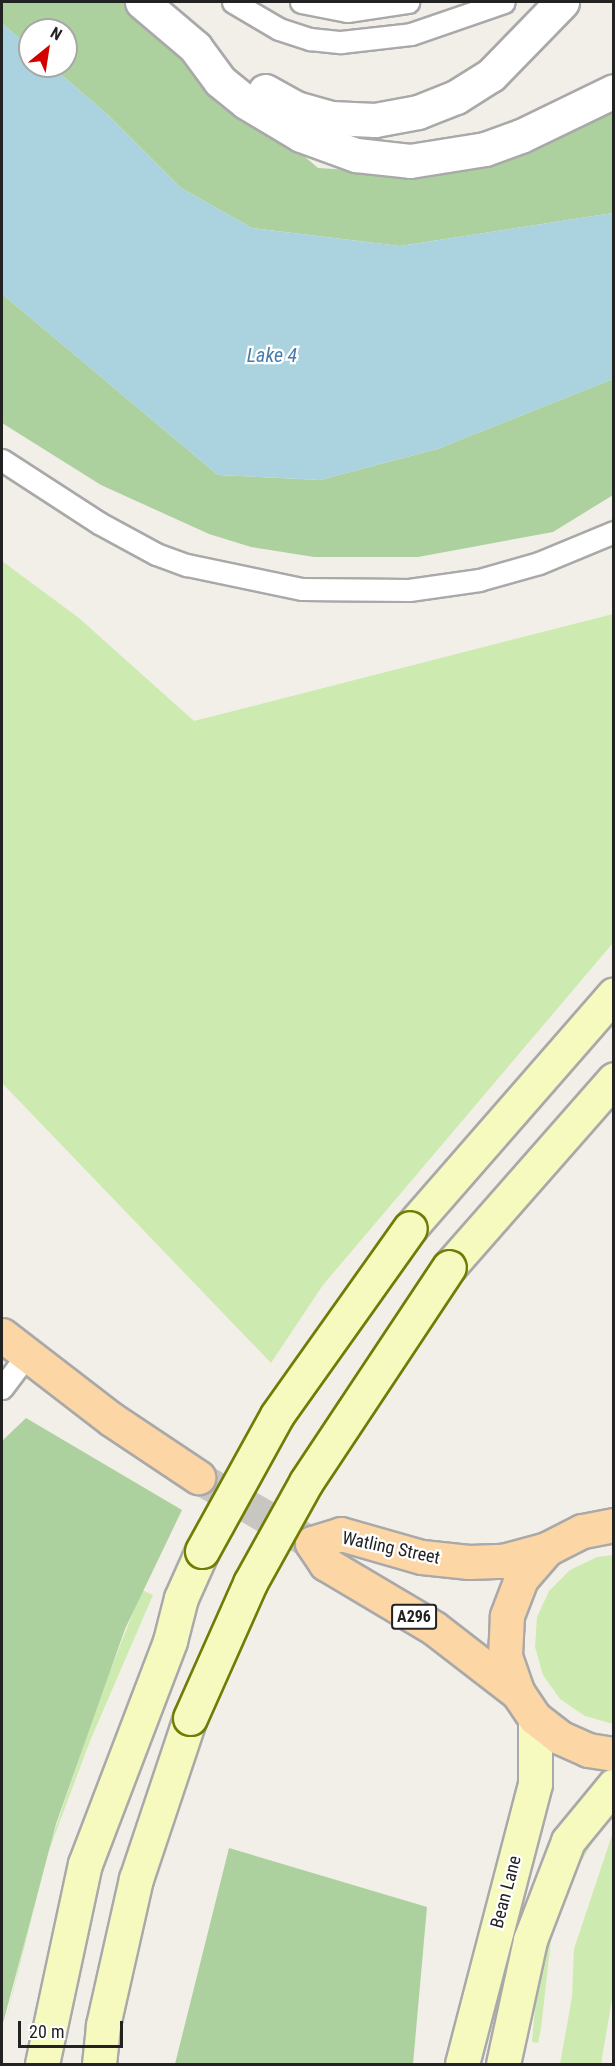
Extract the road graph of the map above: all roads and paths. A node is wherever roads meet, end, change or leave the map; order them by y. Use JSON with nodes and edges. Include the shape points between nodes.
{"nodes":[{"id":1,"x":142,"y":2,"type":"edge"},
{"id":2,"x":233,"y":2,"type":"edge"},
{"id":3,"x":302,"y":2,"type":"edge"},
{"id":4,"x":408,"y":2,"type":"edge"},
{"id":5,"x":504,"y":2,"type":"edge"},
{"id":6,"x":562,"y":2,"type":"edge"},
{"id":7,"x":195,"y":47,"type":"junction"},
{"id":8,"x":614,"y":91,"type":"edge"},
{"id":9,"x":2,"y":460,"type":"edge"},
{"id":10,"x":614,"y":532,"type":"edge"},
{"id":11,"x":614,"y":994,"type":"edge"},
{"id":12,"x":614,"y":1079,"type":"edge"},
{"id":13,"x":2,"y":1335,"type":"edge"},
{"id":14,"x":27,"y":1356,"type":"junction"},
{"id":15,"x":2,"y":1388,"type":"edge"},
{"id":16,"x":198,"y":1477,"type":"tunnel mouth"},
{"id":17,"x":614,"y":1526,"type":"edge"},
{"id":18,"x":548,"y":1549,"type":"junction"},
{"id":19,"x":526,"y":1706,"type":"junction"},
{"id":20,"x":614,"y":1754,"type":"edge"},
{"id":21,"x":614,"y":1785,"type":"edge"},
{"id":22,"x":42,"y":2064,"type":"edge"},
{"id":23,"x":99,"y":2064,"type":"edge"},
{"id":24,"x":462,"y":2064,"type":"edge"},
{"id":25,"x":503,"y":2064,"type":"edge"}],
"edges":[{"from":1,"to":7,"type":"street"},
{"from":2,"to":5,"type":"lane","via":[[279,29],[310,39],[340,42],[411,34]]},
{"from":3,"to":4,"type":"lane","via":[[347,11]]},
{"from":6,"to":7,"type":"street","via":[[477,85],[430,109],[386,119],[331,118],[296,108],[253,83],[222,58]]},
{"from":7,"to":8,"type":"street","via":[[220,81],[274,120],[329,147],[392,160],[431,159],[502,144]]},
{"from":9,"to":10,"type":"lane","via":[[99,523],[156,554],[187,565],[302,589],[381,591],[468,582],[539,563]]},
{"from":11,"to":22,"type":"main road","bridge":true,"via":[[410,1228],[277,1415],[202,1551],[77,1892]]},
{"from":12,"to":23,"type":"main road","bridge":true,"via":[[449,1267],[306,1482],[250,1583],[190,1718],[136,1879],[103,2025]]},
{"from":13,"to":14,"type":"main road"},
{"from":14,"to":15,"type":"lane"},
{"from":14,"to":16,"type":"main road"},
{"from":17,"to":18,"type":"main road","via":[[582,1531]]},
{"from":18,"to":19,"type":"main road","via":[[521,1579],[507,1616],[505,1656]]},
{"from":18,"to":19,"type":"main road","name":"Watling Street","number":"A296","via":[[503,1561],[469,1562],[422,1557],[341,1534],[312,1543],[327,1564],[434,1629]]},
{"from":19,"to":20,"type":"main road","via":[[569,1742]]},
{"from":19,"to":24,"type":"main road","name":"Bean Lane","via":[[535,1784]]},
{"from":21,"to":25,"type":"main road","name":"Bean Lane","via":[[568,1841],[530,1940]]}]}
